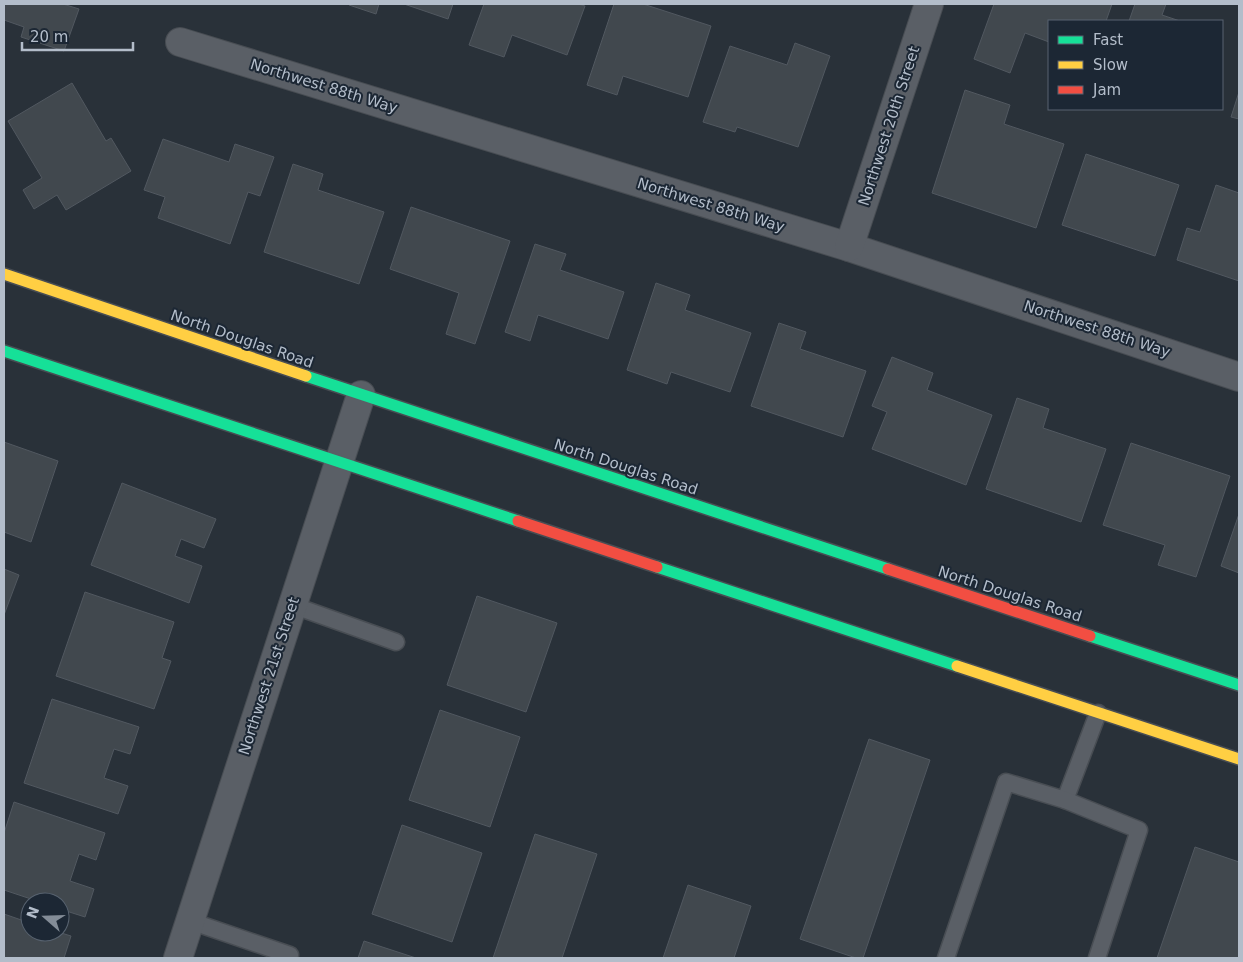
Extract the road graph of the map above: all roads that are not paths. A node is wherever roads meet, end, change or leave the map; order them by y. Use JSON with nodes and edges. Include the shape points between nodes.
{"nodes":[{"id":1,"x":929,"y":4,"type":"edge"},
{"id":2,"x":180,"y":42,"type":"dead end"},
{"id":3,"x":849,"y":247,"type":"junction"},
{"id":4,"x":4,"y":274,"type":"edge"},
{"id":5,"x":4,"y":351,"type":"edge"},
{"id":6,"x":1239,"y":377,"type":"edge"},
{"id":7,"x":361,"y":395,"type":"junction"},
{"id":8,"x":339,"y":461,"type":"junction"},
{"id":9,"x":292,"y":605,"type":"junction"},
{"id":10,"x":396,"y":642,"type":"dead end"},
{"id":11,"x":1239,"y":685,"type":"edge"},
{"id":12,"x":1098,"y":713,"type":"junction"},
{"id":13,"x":1239,"y":760,"type":"edge"},
{"id":14,"x":1064,"y":800,"type":"junction"},
{"id":15,"x":190,"y":921,"type":"junction"},
{"id":16,"x":290,"y":955,"type":"dead end"},
{"id":17,"x":178,"y":958,"type":"edge"},
{"id":18,"x":946,"y":958,"type":"edge"},
{"id":19,"x":1097,"y":958,"type":"edge"}],
"edges":[{"from":1,"to":3,"type":"street","name":"Northwest 20th Street"},
{"from":2,"to":3,"type":"street","name":"Northwest 88th Way"},
{"from":3,"to":6,"type":"street","name":"Northwest 88th Way"},
{"from":4,"to":7,"type":"main road","name":"North Douglas Road"},
{"from":5,"to":8,"type":"main road"},
{"from":7,"to":8,"type":"street","name":"Northwest 21st Street"},
{"from":7,"to":11,"type":"main road","name":"North Douglas Road"},
{"from":8,"to":9,"type":"street","name":"Northwest 21st Street"},
{"from":8,"to":12,"type":"main road"},
{"from":9,"to":10,"type":"lane"},
{"from":9,"to":15,"type":"street","name":"Northwest 21st Street"},
{"from":12,"to":13,"type":"main road"},
{"from":12,"to":14,"type":"lane"},
{"from":14,"to":18,"type":"lane","via":[[1006,782]]},
{"from":14,"to":19,"type":"lane","via":[[1139,830]]},
{"from":15,"to":16,"type":"lane"},
{"from":15,"to":17,"type":"street","name":"Northwest 21st Street"}]}
